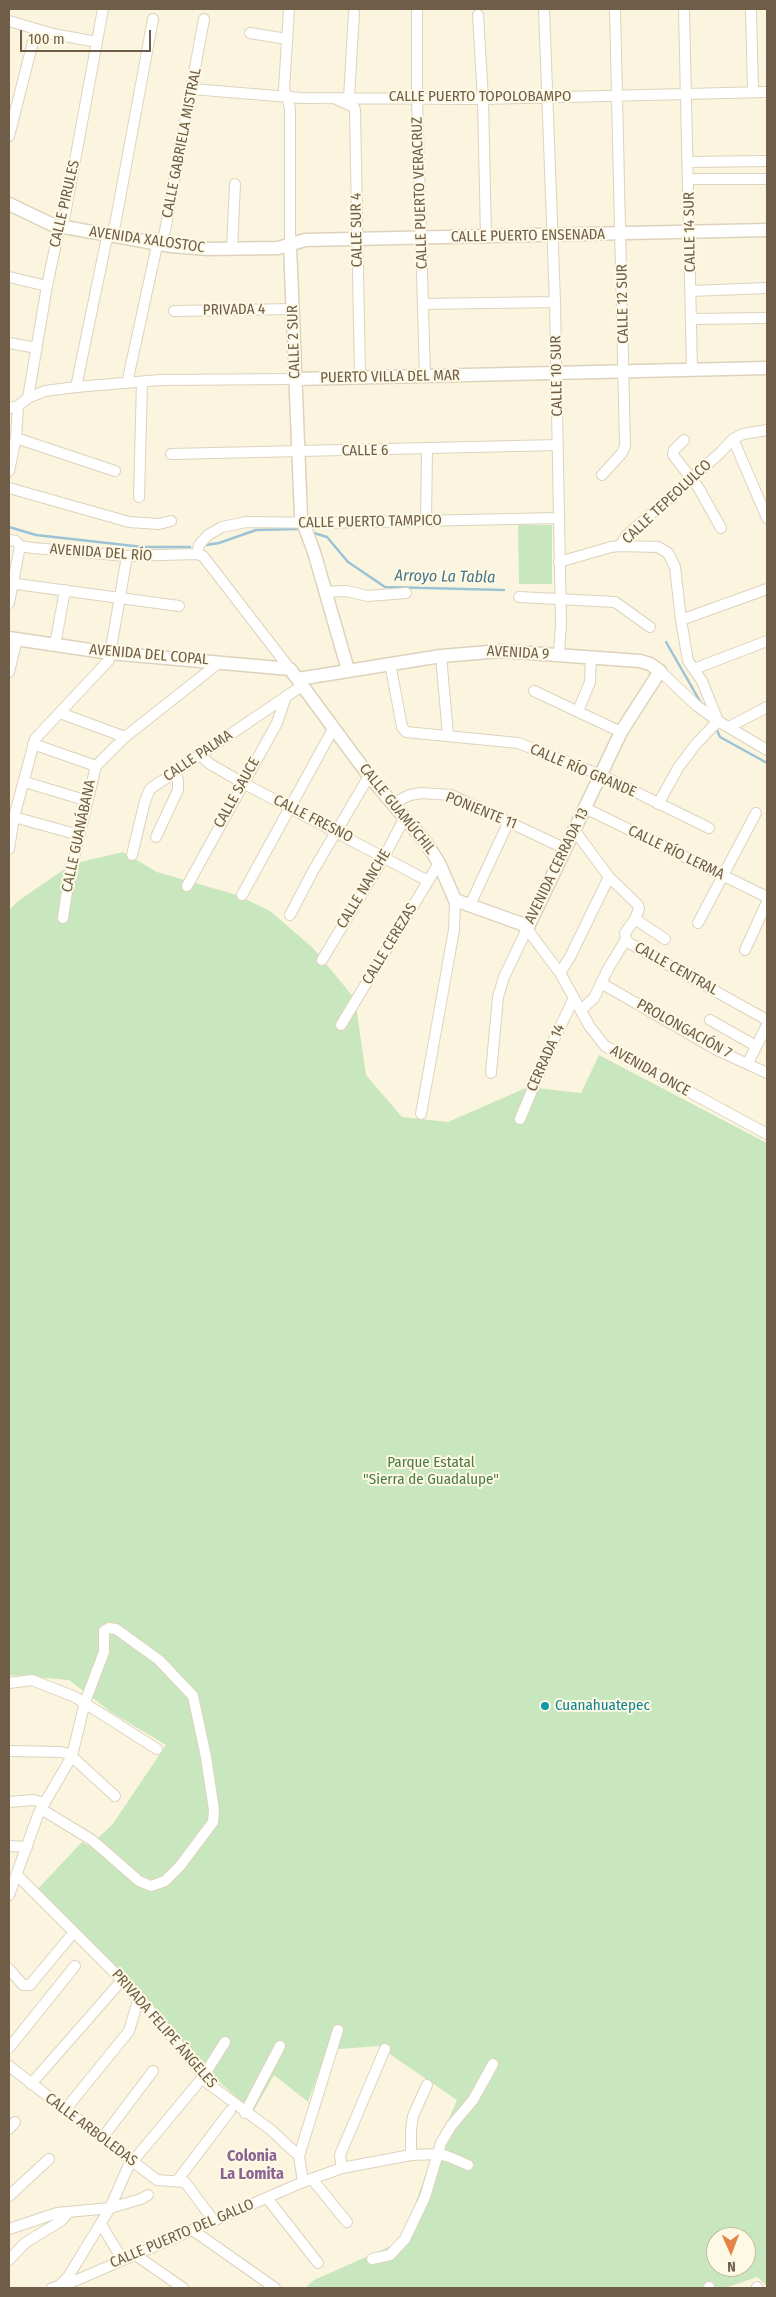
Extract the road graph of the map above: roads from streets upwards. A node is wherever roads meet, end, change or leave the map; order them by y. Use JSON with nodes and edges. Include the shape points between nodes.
{"nodes":[{"id":1,"x":288,"y":9,"type":"edge"},
{"id":2,"x":417,"y":9,"type":"edge"},
{"id":3,"x":544,"y":9,"type":"edge"},
{"id":4,"x":615,"y":9,"type":"edge"},
{"id":5,"x":684,"y":9,"type":"edge"},
{"id":6,"x":751,"y":9,"type":"edge"},
{"id":7,"x":104,"y":10,"type":"edge"},
{"id":8,"x":354,"y":13,"type":"dead end"},
{"id":9,"x":478,"y":14,"type":"dead end"},
{"id":10,"x":153,"y":19,"type":"dead end"},
{"id":11,"x":204,"y":19,"type":"dead end"},
{"id":12,"x":9,"y":21,"type":"edge"},
{"id":13,"x":36,"y":30,"type":"junction"},
{"id":14,"x":250,"y":33,"type":"dead end"},
{"id":15,"x":287,"y":39,"type":"junction"},
{"id":16,"x":97,"y":42,"type":"junction"},
{"id":17,"x":192,"y":89,"type":"junction"},
{"id":18,"x":753,"y":92,"type":"junction"},
{"id":19,"x":767,"y":92,"type":"edge"},
{"id":20,"x":686,"y":94,"type":"junction"},
{"id":21,"x":618,"y":96,"type":"junction"},
{"id":22,"x":548,"y":97,"type":"junction"},
{"id":23,"x":286,"y":98,"type":"junction"},
{"id":24,"x":333,"y":98,"type":"junction"},
{"id":25,"x":349,"y":98,"type":"junction"},
{"id":26,"x":417,"y":98,"type":"junction"},
{"id":27,"x":483,"y":99,"type":"junction"},
{"id":28,"x":9,"y":136,"type":"edge"},
{"id":29,"x":767,"y":161,"type":"edge"},
{"id":30,"x":688,"y":162,"type":"junction"},
{"id":31,"x":689,"y":179,"type":"junction"},
{"id":32,"x":767,"y":179,"type":"edge"},
{"id":33,"x":235,"y":184,"type":"dead end"},
{"id":34,"x":9,"y":204,"type":"edge"},
{"id":35,"x":61,"y":227,"type":"junction"},
{"id":36,"x":767,"y":230,"type":"edge"},
{"id":37,"x":689,"y":232,"type":"junction"},
{"id":38,"x":622,"y":234,"type":"junction"},
{"id":39,"x":110,"y":235,"type":"junction"},
{"id":40,"x":552,"y":236,"type":"junction"},
{"id":41,"x":486,"y":237,"type":"junction"},
{"id":42,"x":358,"y":239,"type":"junction"},
{"id":43,"x":422,"y":239,"type":"junction"},
{"id":44,"x":160,"y":244,"type":"junction"},
{"id":45,"x":290,"y":245,"type":"junction"},
{"id":46,"x":232,"y":250,"type":"junction"},
{"id":47,"x":9,"y":277,"type":"edge"},
{"id":48,"x":47,"y":286,"type":"junction"},
{"id":49,"x":767,"y":288,"type":"edge"},
{"id":50,"x":691,"y":291,"type":"junction"},
{"id":51,"x":555,"y":302,"type":"junction"},
{"id":52,"x":423,"y":304,"type":"junction"},
{"id":53,"x":294,"y":309,"type":"junction"},
{"id":54,"x":174,"y":311,"type":"dead end"},
{"id":55,"x":767,"y":318,"type":"edge"},
{"id":56,"x":692,"y":319,"type":"junction"},
{"id":57,"x":9,"y":343,"type":"edge"},
{"id":58,"x":37,"y":348,"type":"junction"},
{"id":59,"x":767,"y":368,"type":"edge"},
{"id":60,"x":692,"y":370,"type":"junction"},
{"id":61,"x":625,"y":372,"type":"junction"},
{"id":62,"x":557,"y":374,"type":"junction"},
{"id":63,"x":425,"y":376,"type":"junction"},
{"id":64,"x":360,"y":377,"type":"junction"},
{"id":65,"x":295,"y":379,"type":"junction"},
{"id":66,"x":142,"y":382,"type":"junction"},
{"id":67,"x":127,"y":383,"type":"junction"},
{"id":68,"x":76,"y":387,"type":"junction"},
{"id":69,"x":28,"y":398,"type":"junction"},
{"id":70,"x":13,"y":407,"type":"edge"},
{"id":71,"x":767,"y":430,"type":"edge"},
{"id":72,"x":16,"y":438,"type":"junction"},
{"id":73,"x":733,"y":439,"type":"junction"},
{"id":74,"x":684,"y":440,"type":"dead end"},
{"id":75,"x":558,"y":445,"type":"junction"},
{"id":76,"x":427,"y":450,"type":"junction"},
{"id":77,"x":299,"y":452,"type":"junction"},
{"id":78,"x":171,"y":454,"type":"dead end"},
{"id":79,"x":9,"y":471,"type":"edge"},
{"id":80,"x":115,"y":471,"type":"dead end"},
{"id":81,"x":602,"y":475,"type":"dead end"},
{"id":82,"x":691,"y":478,"type":"junction"},
{"id":83,"x":9,"y":488,"type":"edge"},
{"id":84,"x":138,"y":497,"type":"dead end"},
{"id":85,"x":558,"y":518,"type":"junction"},
{"id":86,"x":767,"y":518,"type":"edge"},
{"id":87,"x":171,"y":521,"type":"dead end"},
{"id":88,"x":426,"y":521,"type":"junction"},
{"id":89,"x":302,"y":522,"type":"junction"},
{"id":90,"x":721,"y":528,"type":"dead end"},
{"id":91,"x":9,"y":540,"type":"edge"},
{"id":92,"x":20,"y":546,"type":"junction"},
{"id":93,"x":620,"y":546,"type":"junction"},
{"id":94,"x":197,"y":554,"type":"junction"},
{"id":95,"x":127,"y":556,"type":"junction"},
{"id":96,"x":559,"y":562,"type":"junction"},
{"id":97,"x":11,"y":583,"type":"edge"},
{"id":98,"x":767,"y":588,"type":"edge"},
{"id":99,"x":65,"y":590,"type":"junction"},
{"id":100,"x":325,"y":592,"type":"junction"},
{"id":101,"x":406,"y":593,"type":"dead end"},
{"id":102,"x":519,"y":597,"type":"dead end"},
{"id":103,"x":119,"y":598,"type":"junction"},
{"id":104,"x":560,"y":598,"type":"junction"},
{"id":105,"x":9,"y":603,"type":"edge"},
{"id":106,"x":179,"y":606,"type":"dead end"},
{"id":107,"x":681,"y":620,"type":"junction"},
{"id":108,"x":650,"y":627,"type":"dead end"},
{"id":109,"x":13,"y":638,"type":"edge"},
{"id":110,"x":767,"y":641,"type":"edge"},
{"id":111,"x":55,"y":645,"type":"junction"},
{"id":112,"x":110,"y":653,"type":"junction"},
{"id":113,"x":559,"y":655,"type":"junction"},
{"id":114,"x":441,"y":656,"type":"junction"},
{"id":115,"x":591,"y":658,"type":"junction"},
{"id":116,"x":220,"y":662,"type":"junction"},
{"id":117,"x":390,"y":663,"type":"junction"},
{"id":118,"x":694,"y":669,"type":"junction"},
{"id":119,"x":348,"y":670,"type":"junction"},
{"id":120,"x":660,"y":671,"type":"junction"},
{"id":121,"x":9,"y":672,"type":"edge"},
{"id":122,"x":297,"y":678,"type":"junction"},
{"id":123,"x":534,"y":691,"type":"dead end"},
{"id":124,"x":285,"y":698,"type":"junction"},
{"id":125,"x":767,"y":707,"type":"edge"},
{"id":126,"x":578,"y":712,"type":"junction"},
{"id":127,"x":60,"y":713,"type":"junction"},
{"id":128,"x":718,"y":721,"type":"junction"},
{"id":129,"x":730,"y":728,"type":"junction"},
{"id":130,"x":333,"y":729,"type":"junction"},
{"id":131,"x":621,"y":732,"type":"junction"},
{"id":132,"x":448,"y":735,"type":"junction"},
{"id":133,"x":125,"y":736,"type":"junction"},
{"id":134,"x":34,"y":744,"type":"junction"},
{"id":135,"x":767,"y":750,"type":"edge"},
{"id":136,"x":200,"y":755,"type":"junction"},
{"id":137,"x":96,"y":766,"type":"junction"},
{"id":138,"x":174,"y":772,"type":"junction"},
{"id":139,"x":369,"y":776,"type":"junction"},
{"id":140,"x":601,"y":776,"type":"junction"},
{"id":141,"x":25,"y":782,"type":"junction"},
{"id":142,"x":242,"y":783,"type":"junction"},
{"id":143,"x":88,"y":801,"type":"junction"},
{"id":144,"x":393,"y":803,"type":"junction"},
{"id":145,"x":658,"y":804,"type":"junction"},
{"id":146,"x":291,"y":807,"type":"junction"},
{"id":147,"x":585,"y":808,"type":"junction"},
{"id":148,"x":756,"y":813,"type":"dead end"},
{"id":149,"x":14,"y":817,"type":"junction"},
{"id":150,"x":405,"y":817,"type":"junction"},
{"id":151,"x":509,"y":821,"type":"junction"},
{"id":152,"x":709,"y":828,"type":"dead end"},
{"id":153,"x":338,"y":831,"type":"junction"},
{"id":154,"x":575,"y":831,"type":"junction"},
{"id":155,"x":79,"y":835,"type":"junction"},
{"id":156,"x":156,"y":837,"type":"dead end"},
{"id":157,"x":9,"y":849,"type":"edge"},
{"id":158,"x":566,"y":849,"type":"junction"},
{"id":159,"x":132,"y":855,"type":"dead end"},
{"id":160,"x":384,"y":857,"type":"junction"},
{"id":161,"x":439,"y":863,"type":"junction"},
{"id":162,"x":723,"y":875,"type":"junction"},
{"id":163,"x":609,"y":877,"type":"junction"},
{"id":164,"x":428,"y":881,"type":"junction"},
{"id":165,"x":187,"y":886,"type":"dead end"},
{"id":166,"x":242,"y":895,"type":"dead end"},
{"id":167,"x":767,"y":897,"type":"edge"},
{"id":168,"x":455,"y":900,"type":"junction"},
{"id":169,"x":767,"y":902,"type":"edge"},
{"id":170,"x":470,"y":905,"type":"junction"},
{"id":171,"x":290,"y":915,"type":"dead end"},
{"id":172,"x":63,"y":918,"type":"dead end"},
{"id":173,"x":635,"y":919,"type":"junction"},
{"id":174,"x":698,"y":923,"type":"dead end"},
{"id":175,"x":527,"y":929,"type":"junction"},
{"id":176,"x":626,"y":939,"type":"junction"},
{"id":177,"x":665,"y":939,"type":"dead end"},
{"id":178,"x":745,"y":950,"type":"dead end"},
{"id":179,"x":322,"y":960,"type":"dead end"},
{"id":180,"x":560,"y":972,"type":"junction"},
{"id":181,"x":601,"y":983,"type":"junction"},
{"id":182,"x":574,"y":998,"type":"junction"},
{"id":183,"x":581,"y":1010,"type":"junction"},
{"id":184,"x":710,"y":1020,"type":"dead end"},
{"id":185,"x":767,"y":1020,"type":"edge"},
{"id":186,"x":341,"y":1024,"type":"dead end"},
{"id":187,"x":767,"y":1025,"type":"edge"},
{"id":188,"x":756,"y":1046,"type":"junction"},
{"id":189,"x":748,"y":1063,"type":"junction"},
{"id":190,"x":491,"y":1073,"type":"dead end"},
{"id":191,"x":767,"y":1073,"type":"edge"},
{"id":192,"x":421,"y":1114,"type":"dead end"},
{"id":193,"x":520,"y":1118,"type":"dead end"},
{"id":194,"x":767,"y":1134,"type":"edge"},
{"id":195,"x":9,"y":1683,"type":"edge"},
{"id":196,"x":85,"y":1702,"type":"junction"},
{"id":197,"x":157,"y":1749,"type":"dead end"},
{"id":198,"x":9,"y":1751,"type":"edge"},
{"id":199,"x":72,"y":1756,"type":"junction"},
{"id":200,"x":115,"y":1796,"type":"dead end"},
{"id":201,"x":9,"y":1802,"type":"edge"},
{"id":202,"x":43,"y":1806,"type":"junction"},
{"id":203,"x":9,"y":1846,"type":"edge"},
{"id":204,"x":27,"y":1847,"type":"junction"},
{"id":205,"x":17,"y":1875,"type":"junction"},
{"id":206,"x":9,"y":1895,"type":"edge"},
{"id":207,"x":74,"y":1932,"type":"junction"},
{"id":208,"x":75,"y":1966,"type":"dead end"},
{"id":209,"x":9,"y":1969,"type":"edge"},
{"id":210,"x":123,"y":1979,"type":"junction"},
{"id":211,"x":140,"y":1997,"type":"junction"},
{"id":212,"x":338,"y":2030,"type":"dead end"},
{"id":213,"x":225,"y":2042,"type":"dead end"},
{"id":214,"x":280,"y":2046,"type":"dead end"},
{"id":215,"x":9,"y":2048,"type":"edge"},
{"id":216,"x":384,"y":2049,"type":"dead end"},
{"id":217,"x":493,"y":2064,"type":"dead end"},
{"id":218,"x":9,"y":2066,"type":"edge"},
{"id":219,"x":153,"y":2071,"type":"dead end"},
{"id":220,"x":203,"y":2077,"type":"junction"},
{"id":221,"x":31,"y":2084,"type":"junction"},
{"id":222,"x":427,"y":2085,"type":"dead end"},
{"id":223,"x":65,"y":2110,"type":"junction"},
{"id":224,"x":230,"y":2111,"type":"dead end"},
{"id":225,"x":245,"y":2112,"type":"junction"},
{"id":226,"x":103,"y":2137,"type":"junction"},
{"id":227,"x":437,"y":2154,"type":"junction"},
{"id":228,"x":411,"y":2155,"type":"junction"},
{"id":229,"x":299,"y":2156,"type":"junction"},
{"id":230,"x":49,"y":2159,"type":"dead end"},
{"id":231,"x":133,"y":2162,"type":"junction"},
{"id":232,"x":468,"y":2165,"type":"dead end"},
{"id":233,"x":342,"y":2168,"type":"junction"},
{"id":234,"x":308,"y":2180,"type":"junction"},
{"id":235,"x":177,"y":2181,"type":"junction"},
{"id":236,"x":148,"y":2195,"type":"dead end"},
{"id":237,"x":9,"y":2196,"type":"edge"},
{"id":238,"x":267,"y":2198,"type":"junction"},
{"id":239,"x":110,"y":2208,"type":"junction"},
{"id":240,"x":69,"y":2212,"type":"junction"},
{"id":241,"x":214,"y":2221,"type":"junction"},
{"id":242,"x":347,"y":2222,"type":"dead end"},
{"id":243,"x":101,"y":2224,"type":"junction"},
{"id":244,"x":9,"y":2229,"type":"edge"},
{"id":245,"x":194,"y":2231,"type":"junction"},
{"id":246,"x":134,"y":2254,"type":"junction"},
{"id":247,"x":122,"y":2259,"type":"junction"},
{"id":248,"x":372,"y":2259,"type":"dead end"},
{"id":249,"x":9,"y":2260,"type":"edge"},
{"id":250,"x":318,"y":2263,"type":"dead end"},
{"id":251,"x":57,"y":2288,"type":"edge"},
{"id":252,"x":183,"y":2288,"type":"edge"},
{"id":253,"x":275,"y":2288,"type":"edge"}],
"edges":[{"from":1,"to":15,"type":"street","name":"CALLE 2 SUR"},
{"from":2,"to":26,"type":"street","name":"CALLE PUERTO VERACRUZ"},
{"from":3,"to":22,"type":"street","name":"CALLE 10 SUR"},
{"from":4,"to":21,"type":"street","name":"CALLE 12 SUR"},
{"from":5,"to":20,"type":"street","name":"CALLE 14 SUR"},
{"from":6,"to":18,"type":"street"},
{"from":7,"to":16,"type":"street","name":"CALLE PIRULES"},
{"from":8,"to":25,"type":"street"},
{"from":9,"to":27,"type":"street"},
{"from":10,"to":39,"type":"street","via":[[115,225]]},
{"from":11,"to":17,"type":"street","name":"CALLE GABRIELA MISTRAL"},
{"from":12,"to":13,"type":"street"},
{"from":13,"to":16,"type":"street"},
{"from":13,"to":28,"type":"street"},
{"from":14,"to":15,"type":"street"},
{"from":15,"to":23,"type":"street","name":"CALLE 2 SUR"},
{"from":16,"to":35,"type":"street","name":"CALLE PIRULES"},
{"from":17,"to":23,"type":"street","name":"CALLE PUERTO TOPOLOBAMPO"},
{"from":17,"to":44,"type":"street","name":"CALLE GABRIELA MISTRAL"},
{"from":18,"to":19,"type":"street","name":"CALLE PUERTO TOPOLOBAMPO"},
{"from":18,"to":20,"type":"street","name":"CALLE PUERTO TOPOLOBAMPO"},
{"from":20,"to":21,"type":"street","name":"CALLE PUERTO TOPOLOBAMPO"},
{"from":20,"to":30,"type":"street","name":"CALLE 14 SUR"},
{"from":21,"to":22,"type":"street","name":"CALLE PUERTO TOPOLOBAMPO"},
{"from":21,"to":38,"type":"street","name":"CALLE 12 SUR"},
{"from":22,"to":27,"type":"street","name":"CALLE PUERTO TOPOLOBAMPO"},
{"from":22,"to":40,"type":"street","name":"CALLE 10 SUR"},
{"from":23,"to":24,"type":"street","name":"CALLE PUERTO TOPOLOBAMPO"},
{"from":23,"to":45,"type":"street","name":"CALLE 2 SUR","via":[[290,108]]},
{"from":24,"to":25,"type":"street","name":"CALLE PUERTO TOPOLOBAMPO"},
{"from":24,"to":42,"type":"street","name":"CALLE SUR 4","via":[[355,108]]},
{"from":25,"to":26,"type":"street","name":"CALLE PUERTO TOPOLOBAMPO"},
{"from":26,"to":27,"type":"street","name":"CALLE PUERTO TOPOLOBAMPO"},
{"from":26,"to":43,"type":"street","name":"CALLE PUERTO VERACRUZ"},
{"from":27,"to":41,"type":"street"},
{"from":29,"to":30,"type":"street"},
{"from":30,"to":31,"type":"street","name":"CALLE 14 SUR"},
{"from":31,"to":32,"type":"street"},
{"from":31,"to":37,"type":"street","name":"CALLE 14 SUR"},
{"from":33,"to":46,"type":"street"},
{"from":34,"to":35,"type":"street","name":"AVENIDA XALOSTOC"},
{"from":35,"to":39,"type":"street","name":"AVENIDA XALOSTOC"},
{"from":35,"to":48,"type":"street","name":"CALLE PIRULES"},
{"from":36,"to":37,"type":"street","name":"CALLE PUERTO ENSENADA"},
{"from":37,"to":38,"type":"street","name":"CALLE PUERTO ENSENADA"},
{"from":37,"to":50,"type":"street","name":"CALLE 14 SUR"},
{"from":38,"to":40,"type":"street","name":"CALLE PUERTO ENSENADA"},
{"from":38,"to":61,"type":"street","name":"CALLE 12 SUR"},
{"from":39,"to":44,"type":"street","name":"AVENIDA XALOSTOC"},
{"from":39,"to":68,"type":"street"},
{"from":40,"to":41,"type":"street","name":"CALLE PUERTO ENSENADA"},
{"from":40,"to":51,"type":"street","name":"CALLE 10 SUR"},
{"from":41,"to":43,"type":"street","name":"CALLE PUERTO ENSENADA"},
{"from":42,"to":43,"type":"street","name":"CALLE PUERTO ENSENADA"},
{"from":42,"to":45,"type":"street","name":"CALLE PUERTO ENSENADA","via":[[305,240]]},
{"from":42,"to":64,"type":"street","name":"CALLE SUR 4"},
{"from":43,"to":52,"type":"street","name":"CALLE PUERTO VERACRUZ"},
{"from":44,"to":46,"type":"street","name":"AVENIDA XALOSTOC"},
{"from":44,"to":67,"type":"street","name":"CALLE GABRIELA MISTRAL","via":[[156,250]]},
{"from":45,"to":46,"type":"street","name":"AVENIDA XALOSTOC"},
{"from":45,"to":53,"type":"street","name":"CALLE 2 SUR"},
{"from":47,"to":48,"type":"street"},
{"from":48,"to":58,"type":"street","name":"CALLE PIRULES"},
{"from":49,"to":50,"type":"street"},
{"from":50,"to":56,"type":"street","name":"CALLE 14 SUR"},
{"from":51,"to":52,"type":"street"},
{"from":51,"to":62,"type":"street","name":"CALLE 10 SUR"},
{"from":52,"to":63,"type":"street","name":"CALLE PUERTO VERACRUZ"},
{"from":53,"to":54,"type":"street","name":"PRIVADA 4"},
{"from":53,"to":65,"type":"street","name":"CALLE 2 SUR"},
{"from":55,"to":56,"type":"street"},
{"from":56,"to":60,"type":"street","name":"CALLE 14 SUR"},
{"from":57,"to":58,"type":"street"},
{"from":58,"to":69,"type":"street","name":"CALLE PIRULES"},
{"from":59,"to":60,"type":"street","name":"PUERTO VILLA DEL MAR"},
{"from":60,"to":61,"type":"street","name":"PUERTO VILLA DEL MAR"},
{"from":61,"to":62,"type":"street","name":"PUERTO VILLA DEL MAR"},
{"from":61,"to":81,"type":"street","name":"CALLE 12 SUR","via":[[625,446]]},
{"from":62,"to":63,"type":"street","name":"PUERTO VILLA DEL MAR"},
{"from":62,"to":75,"type":"street","name":"CALLE 10 SUR"},
{"from":63,"to":64,"type":"street","name":"PUERTO VILLA DEL MAR"},
{"from":64,"to":65,"type":"street","name":"PUERTO VILLA DEL MAR"},
{"from":65,"to":66,"type":"street","name":"PUERTO VILLA DEL MAR"},
{"from":65,"to":77,"type":"street","name":"CALLE 2 SUR"},
{"from":66,"to":67,"type":"street","name":"PUERTO VILLA DEL MAR"},
{"from":66,"to":84,"type":"street"},
{"from":67,"to":68,"type":"street","name":"PUERTO VILLA DEL MAR"},
{"from":68,"to":69,"type":"street","name":"PUERTO VILLA DEL MAR","via":[[45,391]]},
{"from":69,"to":70,"type":"street","name":"PUERTO VILLA DEL MAR"},
{"from":70,"to":72,"type":"street"},
{"from":71,"to":73,"type":"street"},
{"from":72,"to":79,"type":"street"},
{"from":72,"to":80,"type":"street"},
{"from":73,"to":82,"type":"street","name":"CALLE TEPEOLULCO"},
{"from":73,"to":86,"type":"street"},
{"from":74,"to":82,"type":"street","via":[[673,455]]},
{"from":75,"to":76,"type":"street","name":"CALLE 6"},
{"from":75,"to":85,"type":"street","name":"CALLE 10 SUR"},
{"from":76,"to":77,"type":"street","name":"CALLE 6"},
{"from":76,"to":88,"type":"street"},
{"from":77,"to":78,"type":"street","name":"CALLE 6"},
{"from":77,"to":89,"type":"street","name":"CALLE 2 SUR"},
{"from":82,"to":90,"type":"street"},
{"from":82,"to":93,"type":"street","name":"CALLE TEPEOLULCO","via":[[626,536]]},
{"from":83,"to":87,"type":"street","via":[[129,522]]},
{"from":85,"to":88,"type":"street","name":"CALLE PUERTO TAMPICO"},
{"from":85,"to":96,"type":"street","name":"CALLE 10 SUR"},
{"from":88,"to":89,"type":"street","name":"CALLE PUERTO TAMPICO"},
{"from":89,"to":94,"type":"street","name":"CALLE PUERTO TAMPICO","via":[[246,522],[222,527],[201,542]]},
{"from":89,"to":100,"type":"street","name":"CALLE 2 SUR"},
{"from":91,"to":92,"type":"street","name":"AVENIDA DEL RÍO"},
{"from":92,"to":95,"type":"street","name":"AVENIDA DEL RÍO"},
{"from":92,"to":97,"type":"street"},
{"from":93,"to":96,"type":"street","name":"CALLE TEPEOLULCO"},
{"from":93,"to":107,"type":"street","via":[[658,547],[668,553],[675,566]]},
{"from":94,"to":95,"type":"street","name":"AVENIDA DEL RÍO"},
{"from":94,"to":122,"type":"street","name":"CALLE GUAMÚCHIL","via":[[206,559]]},
{"from":95,"to":103,"type":"street"},
{"from":96,"to":104,"type":"street","name":"CALLE 10 SUR"},
{"from":97,"to":99,"type":"street"},
{"from":97,"to":105,"type":"street"},
{"from":98,"to":107,"type":"street"},
{"from":99,"to":103,"type":"street"},
{"from":99,"to":111,"type":"street"},
{"from":100,"to":101,"type":"street","via":[[346,591],[368,596]]},
{"from":100,"to":119,"type":"street","name":"CALLE 2 SUR"},
{"from":102,"to":104,"type":"street"},
{"from":103,"to":106,"type":"street"},
{"from":103,"to":112,"type":"street"},
{"from":104,"to":108,"type":"street","via":[[614,602]]},
{"from":104,"to":113,"type":"street","name":"CALLE 10 SUR"},
{"from":107,"to":118,"type":"street","via":[[688,661]]},
{"from":109,"to":111,"type":"street","name":"AVENIDA DEL COPAL"},
{"from":109,"to":121,"type":"street"},
{"from":110,"to":118,"type":"street"},
{"from":111,"to":112,"type":"street","name":"AVENIDA DEL COPAL"},
{"from":112,"to":116,"type":"street","name":"AVENIDA DEL COPAL"},
{"from":112,"to":127,"type":"street","via":[[106,665]]},
{"from":113,"to":114,"type":"street","name":"AVENIDA 9","via":[[501,651]]},
{"from":113,"to":115,"type":"street","name":"AVENIDA 9"},
{"from":114,"to":117,"type":"street","name":"AVENIDA 9"},
{"from":114,"to":132,"type":"street"},
{"from":115,"to":120,"type":"street","name":"AVENIDA 9","via":[[640,661]]},
{"from":115,"to":126,"type":"street","via":[[590,682]]},
{"from":116,"to":122,"type":"street","name":"AVENIDA DEL COPAL"},
{"from":116,"to":133,"type":"street","name":"CALLE GUANÁBANA"},
{"from":117,"to":119,"type":"street","name":"AVENIDA 9"},
{"from":117,"to":132,"type":"street","name":"CALLE RÍO GRANDE","via":[[404,730]]},
{"from":118,"to":128,"type":"street"},
{"from":119,"to":122,"type":"street","name":"AVENIDA 9"},
{"from":120,"to":128,"type":"street","name":"AVENIDA 9","via":[[696,706]]},
{"from":120,"to":131,"type":"street","name":"AVENIDA CERRADA 13"},
{"from":122,"to":124,"type":"street","name":"CALLE PALMA"},
{"from":122,"to":130,"type":"street","name":"CALLE GUAMÚCHIL"},
{"from":123,"to":126,"type":"street"},
{"from":124,"to":136,"type":"street","name":"CALLE PALMA"},
{"from":124,"to":142,"type":"street","name":"CALLE SAUCE","via":[[277,723]]},
{"from":125,"to":129,"type":"street"},
{"from":126,"to":131,"type":"street"},
{"from":127,"to":133,"type":"street"},
{"from":127,"to":134,"type":"street","via":[[38,735]]},
{"from":128,"to":129,"type":"street","name":"AVENIDA 9"},
{"from":128,"to":145,"type":"street","via":[[678,768]]},
{"from":129,"to":135,"type":"street","name":"AVENIDA 9"},
{"from":130,"to":139,"type":"street","name":"CALLE GUAMÚCHIL"},
{"from":130,"to":146,"type":"street"},
{"from":131,"to":140,"type":"street","name":"AVENIDA CERRADA 13"},
{"from":132,"to":140,"type":"street","name":"CALLE RÍO GRANDE","via":[[518,743]]},
{"from":133,"to":137,"type":"street","name":"CALLE GUANÁBANA"},
{"from":134,"to":137,"type":"street"},
{"from":134,"to":141,"type":"street"},
{"from":136,"to":138,"type":"street","name":"CALLE PALMA"},
{"from":136,"to":142,"type":"street","name":"CALLE FRESNO"},
{"from":137,"to":143,"type":"street","name":"CALLE GUANÁBANA"},
{"from":138,"to":156,"type":"street","via":[[178,790]]},
{"from":138,"to":159,"type":"street","name":"CALLE PALMA","via":[[147,794]]},
{"from":139,"to":144,"type":"street","name":"CALLE GUAMÚCHIL"},
{"from":139,"to":153,"type":"street"},
{"from":140,"to":145,"type":"street","name":"CALLE RÍO GRANDE"},
{"from":140,"to":147,"type":"street","name":"AVENIDA CERRADA 13"},
{"from":141,"to":143,"type":"street"},
{"from":141,"to":149,"type":"street"},
{"from":142,"to":146,"type":"street","name":"CALLE FRESNO"},
{"from":142,"to":165,"type":"street","name":"CALLE SAUCE"},
{"from":143,"to":155,"type":"street","name":"CALLE GUANÁBANA"},
{"from":144,"to":150,"type":"street","name":"CALLE GUAMÚCHIL"},
{"from":144,"to":151,"type":"street","name":"PONIENTE 11","via":[[410,795],[442,794]]},
{"from":145,"to":152,"type":"street","name":"CALLE RÍO GRANDE"},
{"from":146,"to":153,"type":"street","name":"CALLE FRESNO"},
{"from":146,"to":166,"type":"street"},
{"from":147,"to":154,"type":"street","name":"AVENIDA CERRADA 13"},
{"from":147,"to":162,"type":"street","name":"CALLE RÍO LERMA"},
{"from":148,"to":162,"type":"street"},
{"from":149,"to":155,"type":"street"},
{"from":149,"to":157,"type":"street"},
{"from":150,"to":160,"type":"street","name":"CALLE NANCHE"},
{"from":150,"to":161,"type":"street","name":"CALLE GUAMÚCHIL"},
{"from":151,"to":158,"type":"street","name":"PONIENTE 11"},
{"from":151,"to":170,"type":"street"},
{"from":153,"to":160,"type":"street","name":"CALLE FRESNO"},
{"from":153,"to":171,"type":"street"},
{"from":154,"to":158,"type":"street","name":"AVENIDA CERRADA 13"},
{"from":154,"to":163,"type":"street","name":"CALLE CENTRAL"},
{"from":155,"to":172,"type":"street","name":"CALLE GUANÁBANA"},
{"from":158,"to":175,"type":"street","name":"AVENIDA CERRADA 13"},
{"from":160,"to":164,"type":"street","name":"CALLE FRESNO"},
{"from":160,"to":179,"type":"street","name":"CALLE NANCHE"},
{"from":161,"to":164,"type":"street","name":"CALLE CEREZAS"},
{"from":161,"to":168,"type":"street","name":"CALLE GUAMÚCHIL"},
{"from":162,"to":167,"type":"street","name":"CALLE RÍO LERMA"},
{"from":162,"to":174,"type":"street"},
{"from":163,"to":173,"type":"street","name":"CALLE CENTRAL","via":[[638,905]]},
{"from":163,"to":180,"type":"street"},
{"from":164,"to":186,"type":"street","name":"CALLE CEREZAS"},
{"from":168,"to":170,"type":"street"},
{"from":168,"to":192,"type":"street","name":"CALLE GUAMÚCHIL","via":[[454,930]]},
{"from":169,"to":178,"type":"street"},
{"from":170,"to":175,"type":"street","via":[[522,924]]},
{"from":173,"to":176,"type":"street","name":"CALLE CENTRAL","via":[[625,933]]},
{"from":173,"to":177,"type":"street"},
{"from":175,"to":180,"type":"street","name":"AVENIDA ONCE"},
{"from":175,"to":190,"type":"street","name":"AVENIDA CERRADA 13","via":[[498,997]]},
{"from":176,"to":181,"type":"street"},
{"from":176,"to":185,"type":"street","name":"CALLE CENTRAL"},
{"from":180,"to":182,"type":"street","name":"AVENIDA ONCE"},
{"from":181,"to":183,"type":"street","via":[[594,998]]},
{"from":181,"to":189,"type":"street","name":"PROLONGACIÓN 7","via":[[717,1050]]},
{"from":182,"to":183,"type":"street","name":"AVENIDA ONCE"},
{"from":182,"to":193,"type":"street","name":"CERRADA 14"},
{"from":183,"to":194,"type":"street","name":"AVENIDA ONCE","via":[[598,1038],[612,1051]]},
{"from":184,"to":188,"type":"street"},
{"from":187,"to":188,"type":"street"},
{"from":188,"to":189,"type":"street"},
{"from":189,"to":191,"type":"street","name":"PROLONGACIÓN 7"},
{"from":195,"to":196,"type":"street","via":[[32,1680]]},
{"from":196,"to":197,"type":"street"},
{"from":196,"to":199,"type":"street"},
{"from":196,"to":202,"type":"street","via":[[104,1652],[103,1633],[106,1629],[116,1629],[159,1660],[192,1696],[206,1757],[213,1822],[165,1881],[145,1885],[92,1840]]},
{"from":198,"to":199,"type":"street","via":[[61,1752]]},
{"from":199,"to":200,"type":"street"},
{"from":199,"to":202,"type":"street"},
{"from":201,"to":202,"type":"street","via":[[33,1800]]},
{"from":202,"to":204,"type":"street"},
{"from":203,"to":204,"type":"street"},
{"from":204,"to":205,"type":"street"},
{"from":205,"to":206,"type":"street"},
{"from":205,"to":207,"type":"street","name":"PRIVADA FELIPE ÁNGELES"},
{"from":207,"to":209,"type":"street","via":[[30,1985],[23,1985]]},
{"from":207,"to":210,"type":"street","name":"PRIVADA FELIPE ÁNGELES"},
{"from":208,"to":215,"type":"street"},
{"from":210,"to":211,"type":"street","name":"PRIVADA FELIPE ÁNGELES"},
{"from":210,"to":221,"type":"street"},
{"from":211,"to":220,"type":"street","name":"PRIVADA FELIPE ÁNGELES"},
{"from":211,"to":223,"type":"street","via":[[129,2031]]},
{"from":212,"to":229,"type":"street"},
{"from":213,"to":220,"type":"street"},
{"from":214,"to":225,"type":"street"},
{"from":216,"to":233,"type":"street","via":[[340,2155]]},
{"from":217,"to":227,"type":"street","via":[[473,2100],[451,2126]]},
{"from":218,"to":221,"type":"street","name":"CALLE ARBOLEDAS"},
{"from":219,"to":226,"type":"street"},
{"from":220,"to":225,"type":"street","name":"PRIVADA FELIPE ÁNGELES"},
{"from":220,"to":231,"type":"street"},
{"from":221,"to":223,"type":"street","name":"CALLE ARBOLEDAS"},
{"from":222,"to":228,"type":"street","via":[[414,2116]]},
{"from":223,"to":226,"type":"street","name":"CALLE ARBOLEDAS"},
{"from":224,"to":235,"type":"street"},
{"from":225,"to":229,"type":"street","name":"PRIVADA FELIPE ÁNGELES"},
{"from":226,"to":231,"type":"street","name":"CALLE ARBOLEDAS"},
{"from":227,"to":228,"type":"street","name":"CALLE PUERTO DEL GALLO"},
{"from":227,"to":232,"type":"street"},
{"from":227,"to":248,"type":"street","via":[[425,2196],[405,2239],[390,2255]]},
{"from":228,"to":233,"type":"street","name":"CALLE PUERTO DEL GALLO"},
{"from":229,"to":234,"type":"street"},
{"from":230,"to":237,"type":"street"},
{"from":231,"to":235,"type":"street","name":"CALLE ARBOLEDAS","via":[[158,2180]]},
{"from":231,"to":239,"type":"street","via":[[126,2170]]},
{"from":233,"to":234,"type":"street","name":"CALLE PUERTO DEL GALLO"},
{"from":234,"to":238,"type":"street","name":"CALLE PUERTO DEL GALLO"},
{"from":234,"to":242,"type":"street"},
{"from":235,"to":241,"type":"street","via":[[189,2186]]},
{"from":236,"to":239,"type":"street"},
{"from":238,"to":241,"type":"street","name":"CALLE PUERTO DEL GALLO"},
{"from":238,"to":250,"type":"street"},
{"from":239,"to":240,"type":"street"},
{"from":239,"to":243,"type":"street"},
{"from":240,"to":244,"type":"street"},
{"from":240,"to":249,"type":"street","via":[[61,2221],[25,2243]]},
{"from":241,"to":245,"type":"street","name":"CALLE PUERTO DEL GALLO"},
{"from":243,"to":247,"type":"street"},
{"from":243,"to":251,"type":"street","via":[[68,2277]]},
{"from":245,"to":246,"type":"street","name":"CALLE PUERTO DEL GALLO"},
{"from":245,"to":253,"type":"street"},
{"from":246,"to":247,"type":"street","name":"CALLE PUERTO DEL GALLO"},
{"from":246,"to":252,"type":"street"},
{"from":247,"to":251,"type":"street","name":"CALLE PUERTO DEL GALLO"}]}
